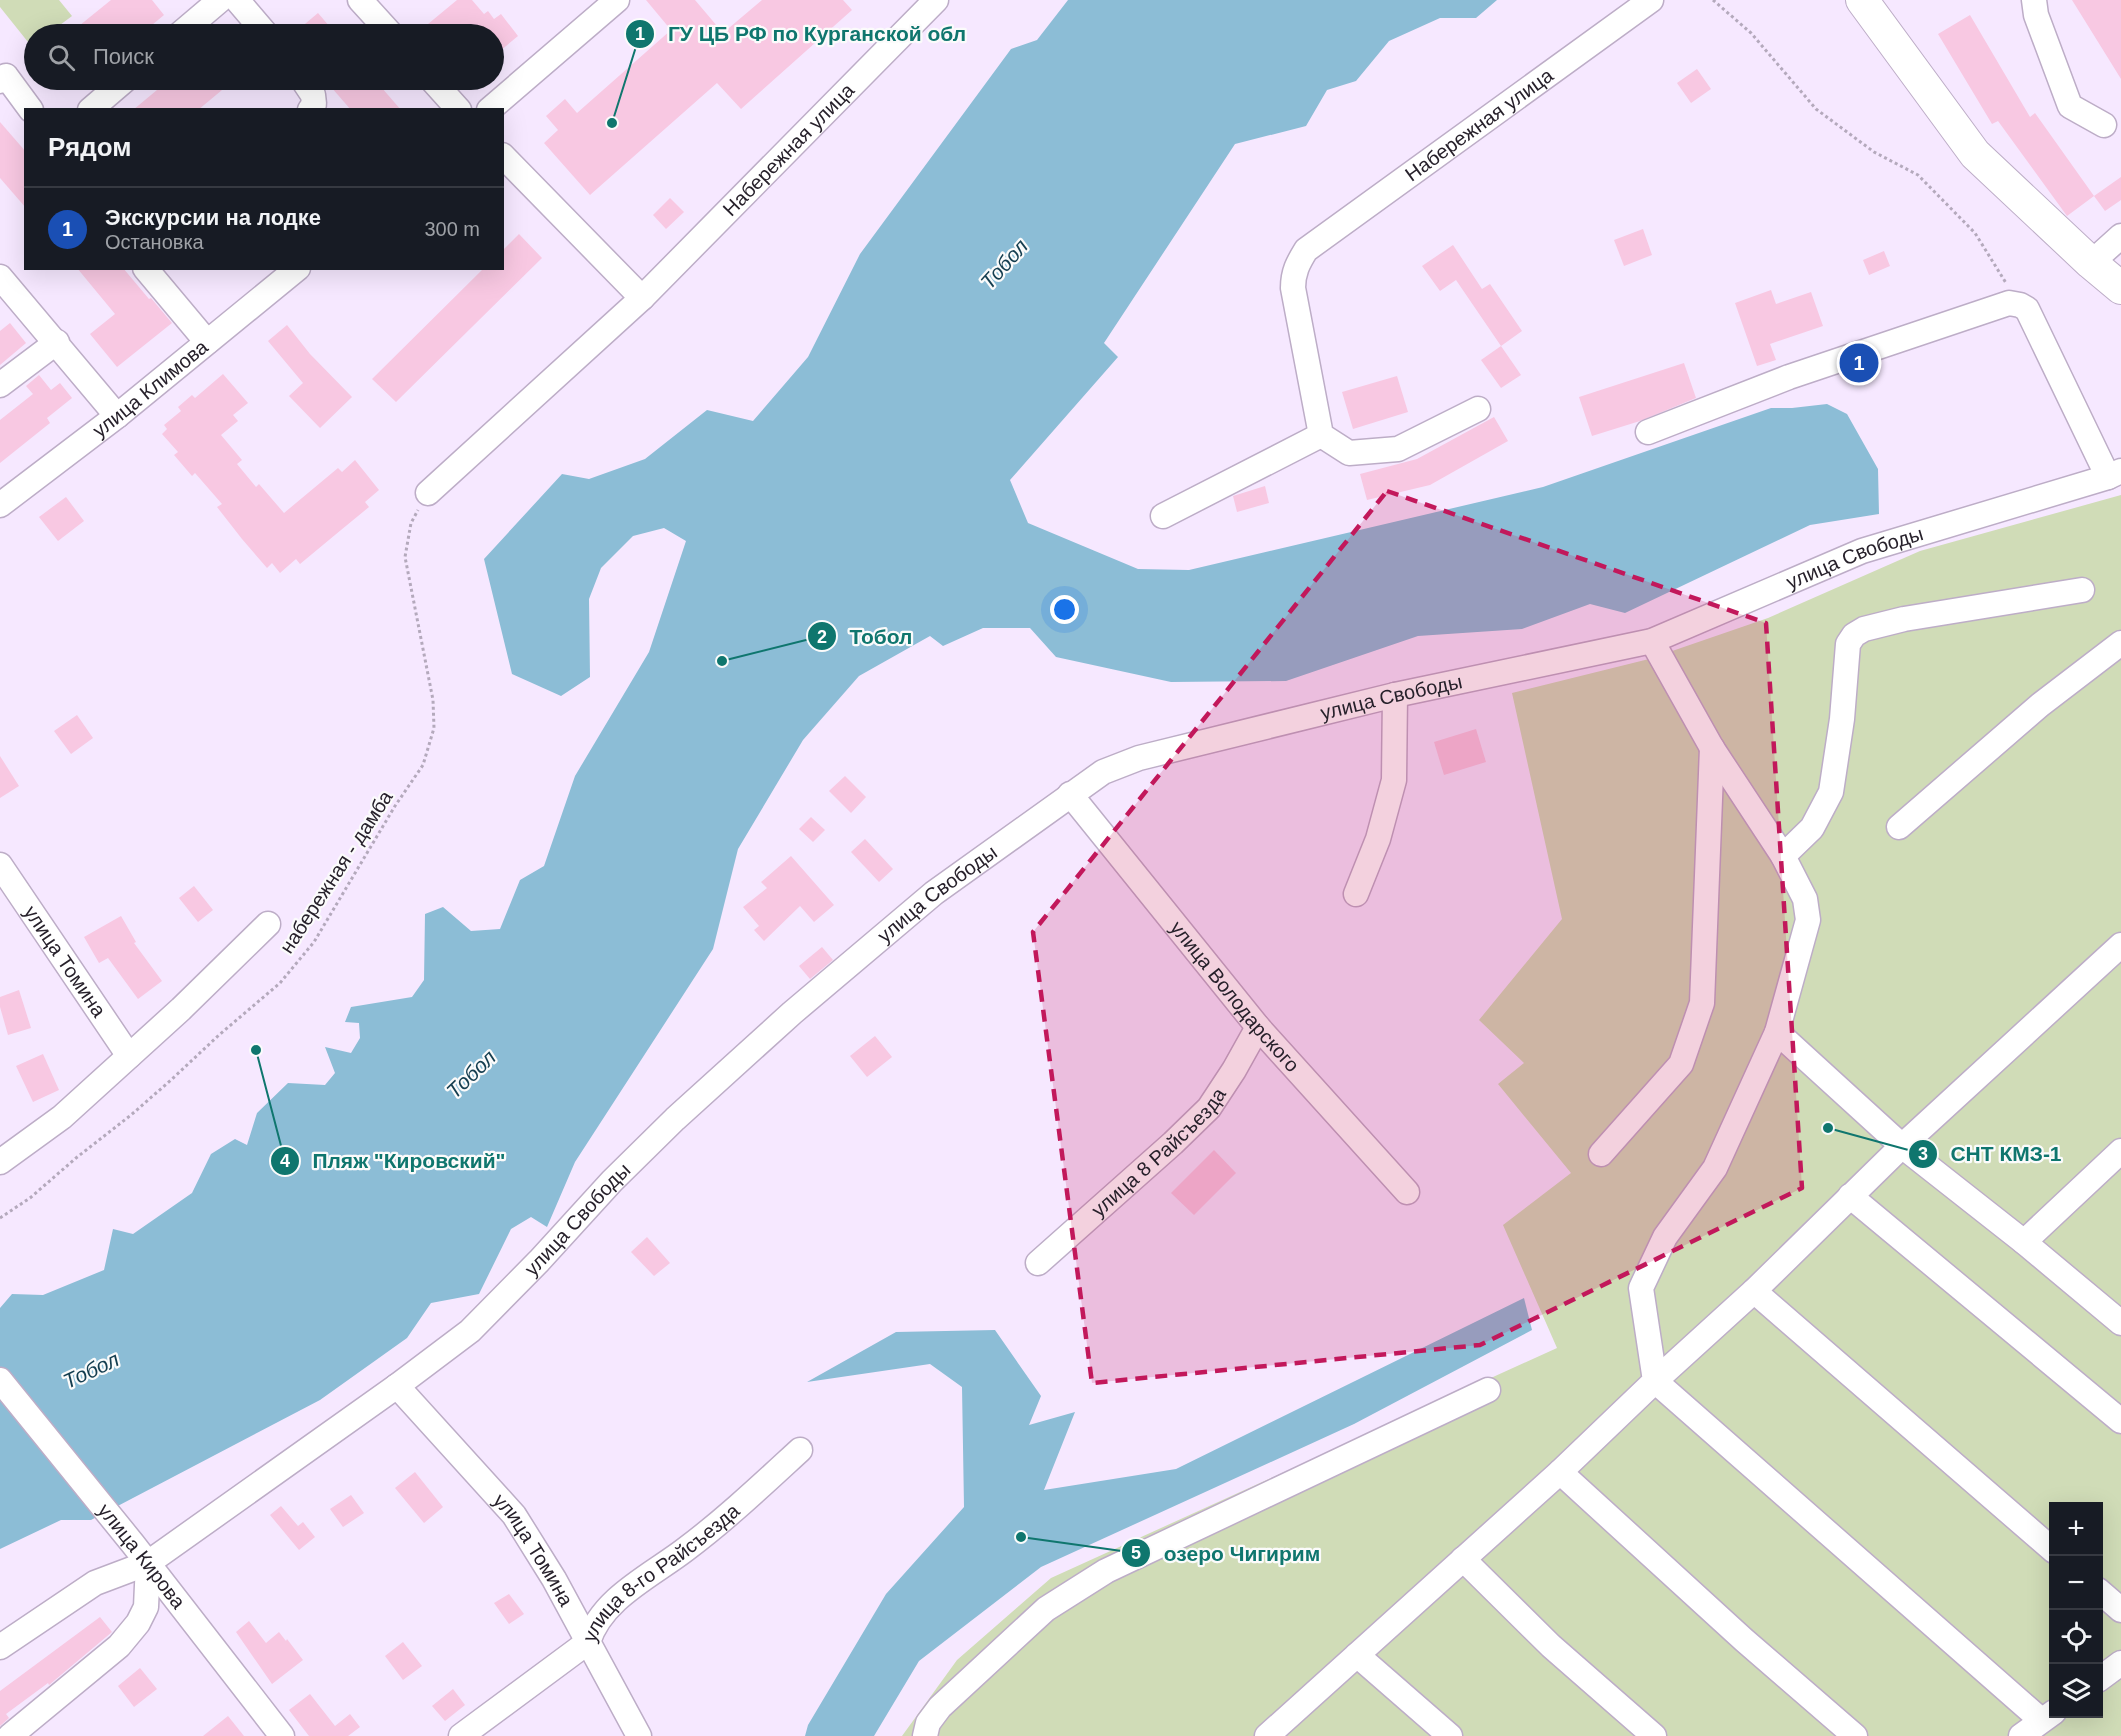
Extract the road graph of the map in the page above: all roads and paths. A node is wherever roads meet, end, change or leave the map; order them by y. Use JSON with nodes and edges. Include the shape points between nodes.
{"nodes":[{"id":1,"x":220,"y":0,"type":"edge"},
{"id":2,"x":237,"y":0,"type":"edge"},
{"id":3,"x":360,"y":0,"type":"edge"},
{"id":4,"x":617,"y":0,"type":"edge"},
{"id":5,"x":936,"y":0,"type":"edge"},
{"id":6,"x":1651,"y":0,"type":"edge"},
{"id":7,"x":1713,"y":0,"type":"edge"},
{"id":8,"x":1862,"y":0,"type":"edge"},
{"id":9,"x":2034,"y":0,"type":"edge"},
{"id":10,"x":192,"y":24,"type":"edge"},
{"id":11,"x":257,"y":24,"type":"edge"},
{"id":12,"x":382,"y":24,"type":"edge"},
{"id":13,"x":0,"y":81,"type":"edge"},
{"id":14,"x":113,"y":90,"type":"edge"},
{"id":15,"x":310,"y":90,"type":"edge"},
{"id":16,"x":441,"y":90,"type":"edge"},
{"id":17,"x":30,"y":108,"type":"edge"},
{"id":18,"x":92,"y":108,"type":"edge"},
{"id":19,"x":311,"y":108,"type":"edge"},
{"id":20,"x":457,"y":108,"type":"edge"},
{"id":21,"x":491,"y":108,"type":"edge"},
{"id":22,"x":2104,"y":125,"type":"dead end"},
{"id":23,"x":504,"y":157,"type":"edge"},
{"id":24,"x":2121,"y":236,"type":"edge"},
{"id":25,"x":2091,"y":263,"type":"junction"},
{"id":26,"x":147,"y":270,"type":"edge"},
{"id":27,"x":296,"y":270,"type":"edge"},
{"id":28,"x":0,"y":277,"type":"edge"},
{"id":29,"x":2121,"y":288,"type":"edge"},
{"id":30,"x":642,"y":298,"type":"junction"},
{"id":31,"x":2020,"y":305,"type":"junction"},
{"id":32,"x":57,"y":342,"type":"junction"},
{"id":33,"x":207,"y":342,"type":"junction"},
{"id":34,"x":0,"y":385,"type":"edge"},
{"id":35,"x":1478,"y":409,"type":"dead end"},
{"id":36,"x":117,"y":416,"type":"junction"},
{"id":37,"x":1648,"y":432,"type":"dead end"},
{"id":38,"x":1321,"y":435,"type":"junction"},
{"id":39,"x":2115,"y":474,"type":"edge"},
{"id":40,"x":428,"y":493,"type":"joint"},
{"id":41,"x":0,"y":505,"type":"edge"},
{"id":42,"x":1163,"y":516,"type":"dead end"},
{"id":43,"x":2082,"y":590,"type":"dead end"},
{"id":44,"x":1652,"y":641,"type":"junction"},
{"id":45,"x":2121,"y":643,"type":"edge"},
{"id":46,"x":1395,"y":695,"type":"junction"},
{"id":47,"x":1712,"y":747,"type":"junction"},
{"id":48,"x":1070,"y":794,"type":"junction"},
{"id":49,"x":1899,"y":827,"type":"dead end"},
{"id":50,"x":1784,"y":856,"type":"junction"},
{"id":51,"x":0,"y":864,"type":"edge"},
{"id":52,"x":1356,"y":894,"type":"dead end"},
{"id":53,"x":268,"y":924,"type":"dead end"},
{"id":54,"x":2121,"y":945,"type":"edge"},
{"id":55,"x":1258,"y":1026,"type":"junction"},
{"id":56,"x":1778,"y":1032,"type":"junction"},
{"id":57,"x":129,"y":1056,"type":"junction"},
{"id":58,"x":1902,"y":1146,"type":"junction"},
{"id":59,"x":2121,"y":1151,"type":"edge"},
{"id":60,"x":1601,"y":1155,"type":"dead end"},
{"id":61,"x":0,"y":1162,"type":"edge"},
{"id":62,"x":1407,"y":1192,"type":"dead end"},
{"id":63,"x":1850,"y":1196,"type":"junction"},
{"id":64,"x":0,"y":1218,"type":"edge"},
{"id":65,"x":2024,"y":1242,"type":"junction"},
{"id":66,"x":1038,"y":1263,"type":"dead end"},
{"id":67,"x":1754,"y":1291,"type":"junction"},
{"id":68,"x":2121,"y":1323,"type":"edge"},
{"id":69,"x":0,"y":1380,"type":"edge"},
{"id":70,"x":1655,"y":1381,"type":"junction"},
{"id":71,"x":398,"y":1386,"type":"junction"},
{"id":72,"x":1488,"y":1390,"type":"dead end"},
{"id":73,"x":2121,"y":1421,"type":"edge"},
{"id":74,"x":800,"y":1450,"type":"dead end"},
{"id":75,"x":1560,"y":1472,"type":"junction"},
{"id":76,"x":2049,"y":1547,"type":"edge"},
{"id":77,"x":1463,"y":1559,"type":"junction"},
{"id":78,"x":148,"y":1563,"type":"junction"},
{"id":79,"x":2103,"y":1594,"type":"edge"},
{"id":80,"x":2121,"y":1610,"type":"edge"},
{"id":81,"x":588,"y":1642,"type":"junction"},
{"id":82,"x":0,"y":1647,"type":"edge"},
{"id":83,"x":1357,"y":1654,"type":"junction"},
{"id":84,"x":2121,"y":1664,"type":"edge"},
{"id":85,"x":2103,"y":1677,"type":"edge"},
{"id":86,"x":2048,"y":1716,"type":"edge"},
{"id":87,"x":10,"y":1736,"type":"edge"},
{"id":88,"x":282,"y":1736,"type":"edge"},
{"id":89,"x":461,"y":1736,"type":"edge"},
{"id":90,"x":639,"y":1736,"type":"edge"},
{"id":91,"x":926,"y":1736,"type":"edge"},
{"id":92,"x":1268,"y":1736,"type":"edge"},
{"id":93,"x":1450,"y":1736,"type":"edge"},
{"id":94,"x":1654,"y":1736,"type":"edge"},
{"id":95,"x":1855,"y":1736,"type":"edge"},
{"id":96,"x":2020,"y":1736,"type":"edge"}],
"edges":[{"from":1,"to":10,"type":"street"},
{"from":2,"to":11,"type":"street"},
{"from":3,"to":12,"type":"street"},
{"from":4,"to":21,"type":"street"},
{"from":5,"to":30,"type":"street","name":"Набережная улица"},
{"from":6,"to":38,"type":"street","name":"Набережная улица","via":[[1306,250],[1296,266],[1293,288]]},
{"from":7,"to":31,"type":"path","via":[[1751,33],[1815,109],[1875,152],[1918,175],[1975,233]]},
{"from":8,"to":25,"type":"main road","via":[[1975,154]]},
{"from":9,"to":22,"type":"street","via":[[2070,106]]},
{"from":13,"to":17,"type":"street","via":[[6,76]]},
{"from":14,"to":18,"type":"street"},
{"from":15,"to":19,"type":"street"},
{"from":16,"to":20,"type":"street"},
{"from":23,"to":30,"type":"street"},
{"from":24,"to":25,"type":"street"},
{"from":25,"to":29,"type":"main road"},
{"from":26,"to":33,"type":"street"},
{"from":27,"to":33,"type":"street","name":"улица Климова"},
{"from":28,"to":32,"type":"street"},
{"from":30,"to":40,"type":"street","name":"Набережная улица"},
{"from":31,"to":37,"type":"street","via":[[2009,303],[1789,377]]},
{"from":31,"to":39,"type":"street","via":[[2027,309]]},
{"from":32,"to":34,"type":"street"},
{"from":32,"to":36,"type":"street"},
{"from":33,"to":36,"type":"street","name":"улица Климова"},
{"from":35,"to":38,"type":"street","via":[[1398,449],[1349,453]]},
{"from":36,"to":41,"type":"street","name":"улица Климова"},
{"from":38,"to":42,"type":"street"},
{"from":39,"to":44,"type":"street","name":"улица Свободы","via":[[1862,551]]},
{"from":40,"to":64,"type":"path","name":"набережная - дамба","via":[[411,523],[405,557],[432,700],[434,728],[423,765],[314,942],[280,983],[131,1115]]},
{"from":43,"to":50,"type":"street","via":[[1904,619],[1854,635],[1848,644],[1832,792],[1812,828]]},
{"from":44,"to":46,"type":"street","name":"улица Свободы"},
{"from":44,"to":47,"type":"street"},
{"from":45,"to":49,"type":"street","via":[[2040,705]]},
{"from":46,"to":48,"type":"street","name":"улица Свободы","via":[[1139,758],[1103,772]]},
{"from":46,"to":52,"type":"street","via":[[1394,780],[1378,839]]},
{"from":47,"to":50,"type":"street"},
{"from":47,"to":60,"type":"street","via":[[1702,1003],[1681,1064]]},
{"from":48,"to":55,"type":"street","name":"улица Володарского"},
{"from":48,"to":71,"type":"street","name":"улица Свободы","via":[[934,893],[792,1013],[612,1181],[470,1331]]},
{"from":50,"to":56,"type":"street","via":[[1805,899],[1808,920]]},
{"from":51,"to":57,"type":"street","name":"улица Томина"},
{"from":53,"to":57,"type":"street"},
{"from":54,"to":58,"type":"street"},
{"from":55,"to":62,"type":"street","name":"улица Володарского"},
{"from":55,"to":66,"type":"street","name":"улица 8 Райсъезда","via":[[1209,1108]]},
{"from":56,"to":58,"type":"street"},
{"from":56,"to":70,"type":"street","via":[[1715,1168],[1665,1237],[1641,1288]]},
{"from":57,"to":61,"type":"street","via":[[62,1118]]},
{"from":58,"to":63,"type":"street"},
{"from":58,"to":65,"type":"street"},
{"from":59,"to":65,"type":"street"},
{"from":63,"to":67,"type":"street"},
{"from":63,"to":73,"type":"street"},
{"from":65,"to":68,"type":"street"},
{"from":67,"to":70,"type":"street"},
{"from":67,"to":76,"type":"street"},
{"from":69,"to":78,"type":"street","name":"улица Кирова"},
{"from":70,"to":75,"type":"street"},
{"from":70,"to":86,"type":"street"},
{"from":71,"to":78,"type":"street","name":"улица Свободы"},
{"from":71,"to":81,"type":"street","name":"улица Томина","via":[[514,1515]]},
{"from":72,"to":91,"type":"street","via":[[1106,1571],[1038,1616],[940,1707],[928,1723]]},
{"from":74,"to":81,"type":"street","name":"улица 8-го Райсъезда","via":[[685,1550],[618,1597],[591,1631]]},
{"from":75,"to":77,"type":"street"},
{"from":75,"to":95,"type":"street"},
{"from":77,"to":83,"type":"street"},
{"from":77,"to":94,"type":"street","via":[[1551,1646]]},
{"from":78,"to":82,"type":"street","name":"улица Свободы","via":[[95,1583]]},
{"from":78,"to":87,"type":"street","via":[[146,1607],[126,1639]]},
{"from":78,"to":88,"type":"street","name":"улица Кирова"},
{"from":79,"to":80,"type":"street"},
{"from":81,"to":89,"type":"street","name":"улица 8-го Райсъезда"},
{"from":81,"to":90,"type":"street","name":"улица Томина"},
{"from":83,"to":92,"type":"street"},
{"from":83,"to":93,"type":"street"},
{"from":84,"to":85,"type":"street"},
{"from":86,"to":96,"type":"street"}]}
